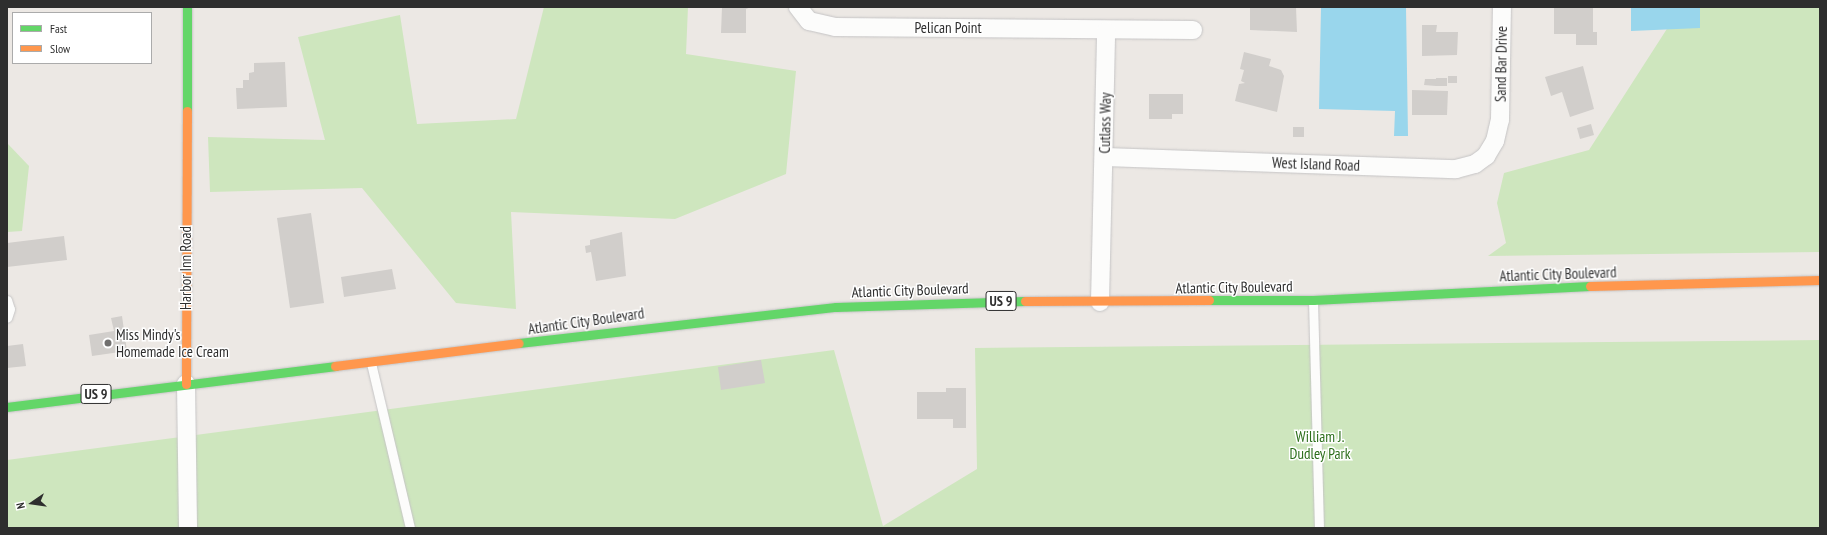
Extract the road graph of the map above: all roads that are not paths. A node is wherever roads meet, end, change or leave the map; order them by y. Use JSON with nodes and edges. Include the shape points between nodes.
{"nodes":[{"id":1,"x":187,"y":7,"type":"edge"},
{"id":2,"x":798,"y":7,"type":"edge"},
{"id":3,"x":1502,"y":7,"type":"edge"},
{"id":4,"x":1193,"y":30,"type":"dead end"},
{"id":5,"x":1106,"y":31,"type":"junction"},
{"id":6,"x":1500,"y":120,"type":"joint"},
{"id":7,"x":1105,"y":157,"type":"junction"},
{"id":8,"x":1820,"y":280,"type":"edge"},
{"id":9,"x":7,"y":300,"type":"edge"},
{"id":10,"x":1313,"y":300,"type":"junction"},
{"id":11,"x":1100,"y":302,"type":"junction"},
{"id":12,"x":7,"y":318,"type":"edge"},
{"id":13,"x":371,"y":363,"type":"junction"},
{"id":14,"x":186,"y":384,"type":"junction"},
{"id":15,"x":7,"y":407,"type":"edge"},
{"id":16,"x":188,"y":528,"type":"edge"},
{"id":17,"x":410,"y":528,"type":"edge"},
{"id":18,"x":1318,"y":528,"type":"edge"}],
"edges":[{"from":1,"to":14,"type":"main road","name":"Harbor Inn Road"},
{"from":2,"to":5,"type":"street","name":"Pelican Point","via":[[810,21],[835,27]]},
{"from":3,"to":6,"type":"street","name":"Sand Bar Drive"},
{"from":4,"to":5,"type":"street"},
{"from":5,"to":7,"type":"street","name":"Cutlass Way"},
{"from":6,"to":7,"type":"street","name":"West Island Road","via":[[1486,156],[1456,169]]},
{"from":7,"to":11,"type":"street","name":"Cutlass Way"},
{"from":8,"to":10,"type":"main road","name":"Atlantic City Boulevard","number":"US 9","via":[[1580,286]]},
{"from":9,"to":12,"type":"lane","via":[[10,309]]},
{"from":10,"to":11,"type":"main road","name":"Atlantic City Boulevard","number":"US 9"},
{"from":10,"to":18,"type":"lane"},
{"from":11,"to":13,"type":"main road","name":"Atlantic City Boulevard","number":"US 9","via":[[982,301],[836,307],[653,326]]},
{"from":13,"to":14,"type":"main road","name":"Atlantic City Boulevard","number":"US 9"},
{"from":13,"to":17,"type":"lane"},
{"from":14,"to":15,"type":"main road","name":"Atlantic City Boulevard","number":"US 9"},
{"from":14,"to":16,"type":"street","name":"Harbor Inn Road"}]}
